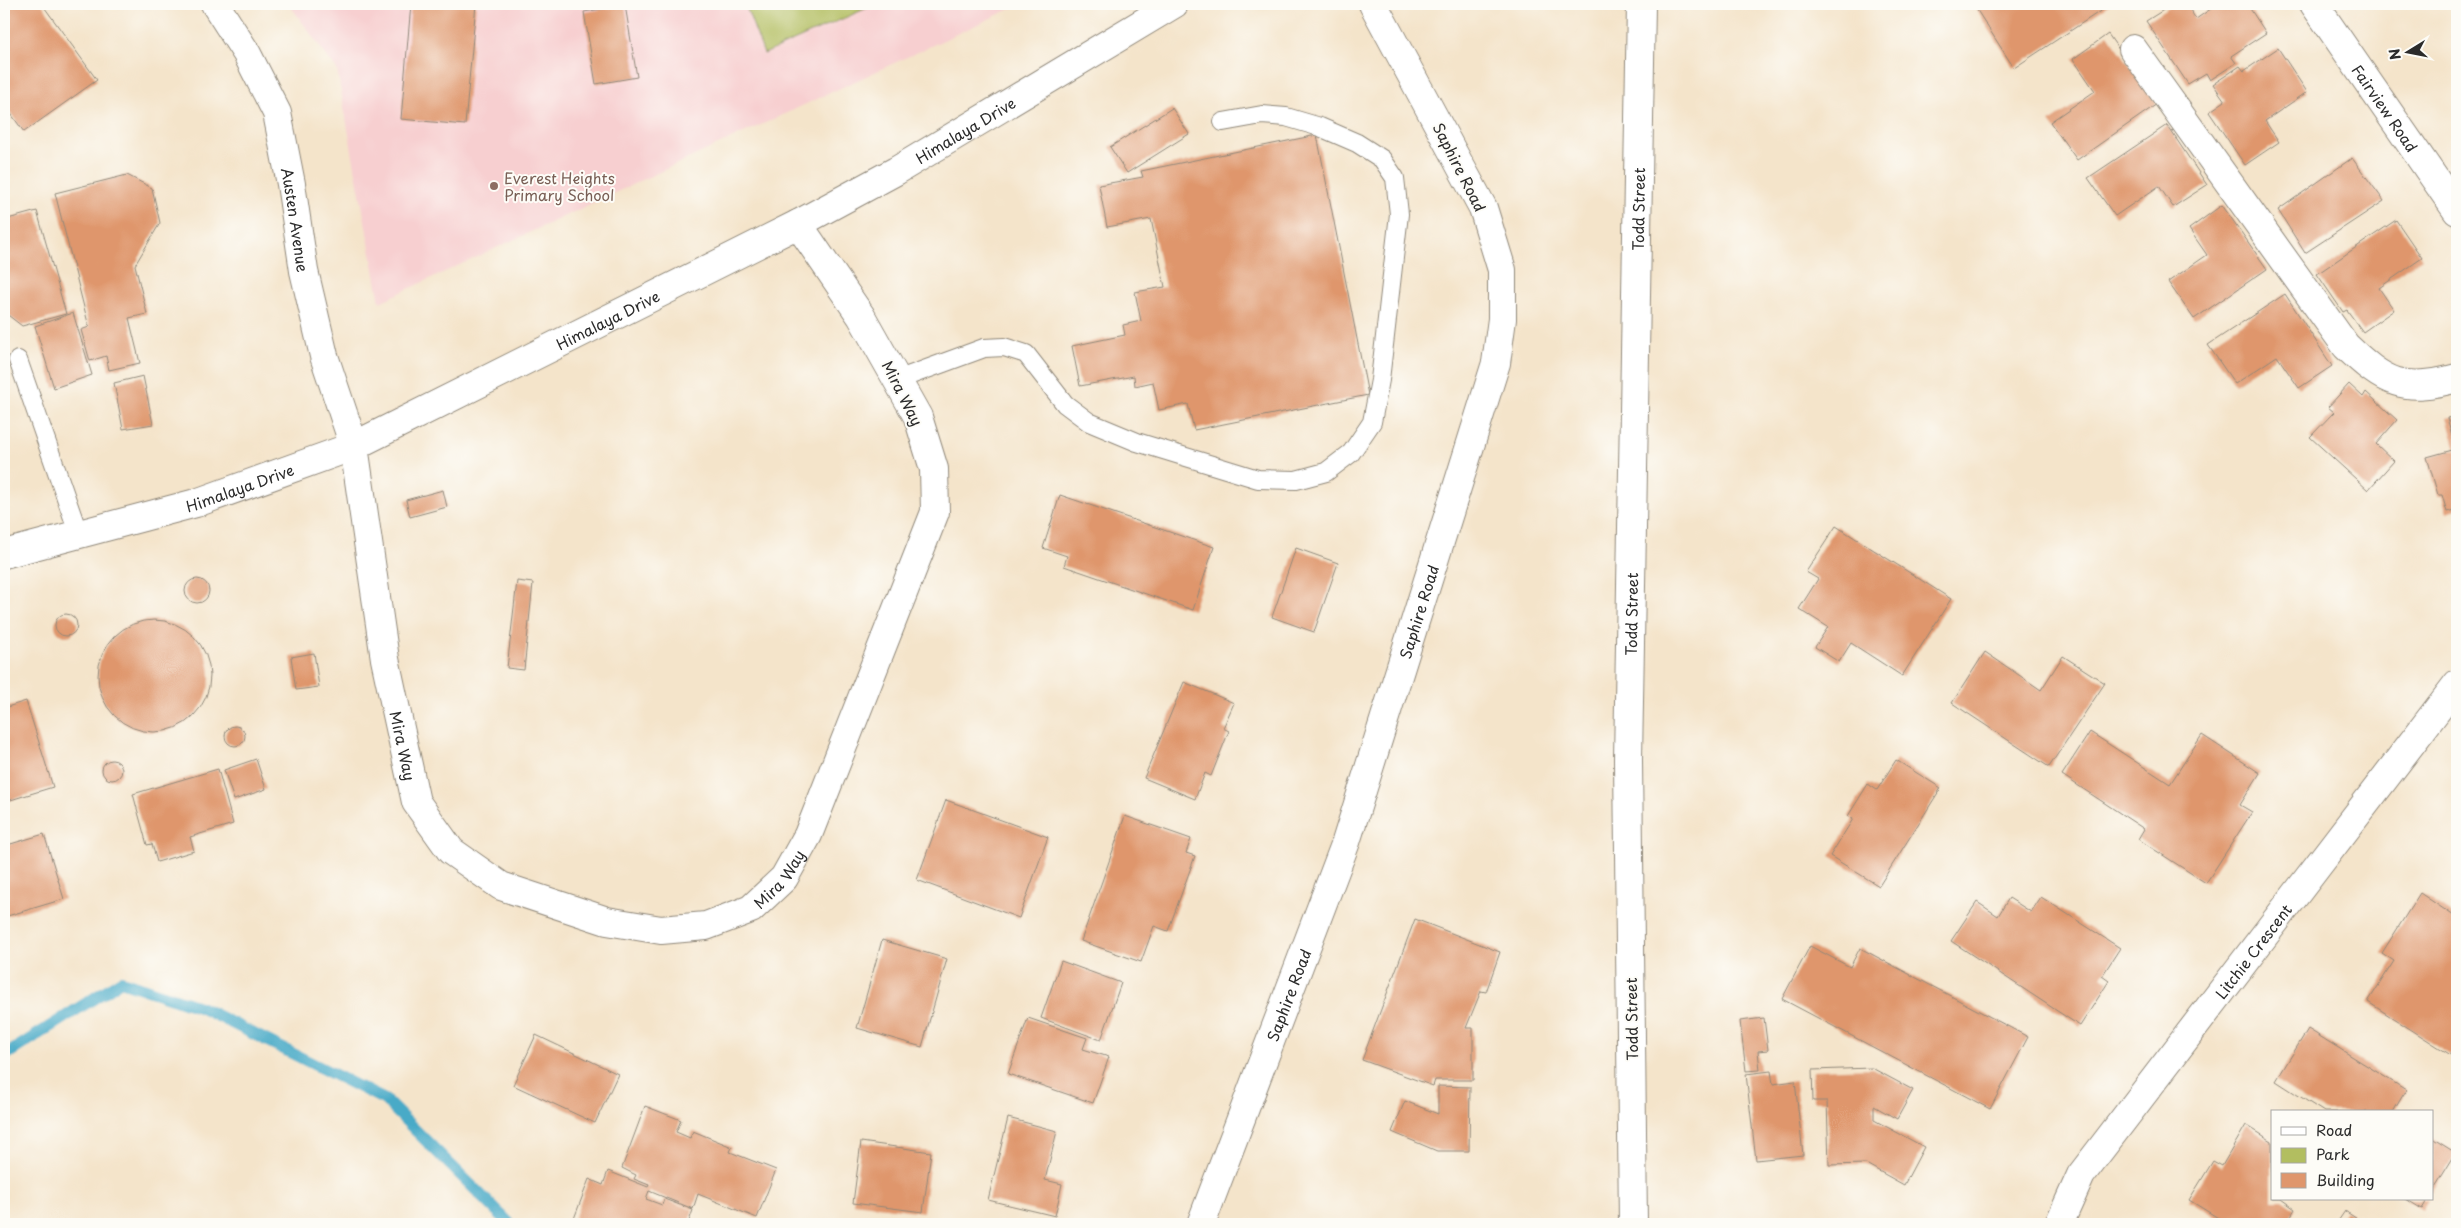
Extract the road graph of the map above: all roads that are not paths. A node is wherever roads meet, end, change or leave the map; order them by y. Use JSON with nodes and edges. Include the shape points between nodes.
{"nodes":[{"id":1,"x":215,"y":4,"type":"edge"},
{"id":2,"x":1174,"y":4,"type":"edge"},
{"id":3,"x":1373,"y":4,"type":"edge"},
{"id":4,"x":1641,"y":4,"type":"edge"},
{"id":5,"x":2314,"y":4,"type":"edge"},
{"id":6,"x":2133,"y":49,"type":"dead end"},
{"id":7,"x":1222,"y":122,"type":"dead end"},
{"id":8,"x":2457,"y":212,"type":"edge"},
{"id":9,"x":798,"y":224,"type":"junction"},
{"id":10,"x":18,"y":360,"type":"dead end"},
{"id":11,"x":2457,"y":378,"type":"edge"},
{"id":12,"x":897,"y":380,"type":"junction"},
{"id":13,"x":354,"y":446,"type":"junction"},
{"id":14,"x":79,"y":535,"type":"junction"},
{"id":15,"x":4,"y":554,"type":"edge"},
{"id":16,"x":2457,"y":684,"type":"edge"},
{"id":17,"x":1202,"y":1224,"type":"edge"},
{"id":18,"x":1633,"y":1224,"type":"edge"},
{"id":19,"x":2059,"y":1224,"type":"edge"}],
"edges":[{"from":1,"to":13,"type":"street","name":"Austen Avenue","via":[[247,54],[277,113],[304,271],[324,356]]},
{"from":2,"to":9,"type":"street","name":"Himalaya Drive","via":[[896,171]]},
{"from":3,"to":17,"type":"street","name":"Saphire Road","via":[[1483,208],[1502,270],[1502,319],[1496,363],[1346,842]]},
{"from":4,"to":18,"type":"street","name":"Todd Street","via":[[1628,760]]},
{"from":5,"to":8,"type":"street","name":"Fairview Road"},
{"from":6,"to":11,"type":"street","via":[[2346,346],[2372,371],[2401,384],[2436,384]]},
{"from":7,"to":12,"type":"lane","via":[[1262,115],[1286,117],[1320,127],[1382,158],[1395,178],[1399,214],[1380,380],[1372,422],[1351,453],[1326,472],[1296,480],[1258,479],[1155,447],[1089,422],[1065,404],[1026,354],[1004,347],[984,348]]},
{"from":9,"to":12,"type":"street","name":"Mira Way","via":[[861,316]]},
{"from":9,"to":13,"type":"street","name":"Himalaya Drive"},
{"from":10,"to":14,"type":"lane"},
{"from":12,"to":13,"type":"street","name":"Mira Way","via":[[918,417],[934,469],[935,512],[808,836],[784,878],[751,909],[706,926],[661,930],[607,921],[501,886],[451,851],[416,802],[385,660]]},
{"from":13,"to":14,"type":"street","name":"Himalaya Drive","via":[[196,503]]},
{"from":14,"to":15,"type":"street","name":"Himalaya Drive"},
{"from":16,"to":19,"type":"street","name":"Litchie Crescent","via":[[2081,1175]]}]}
